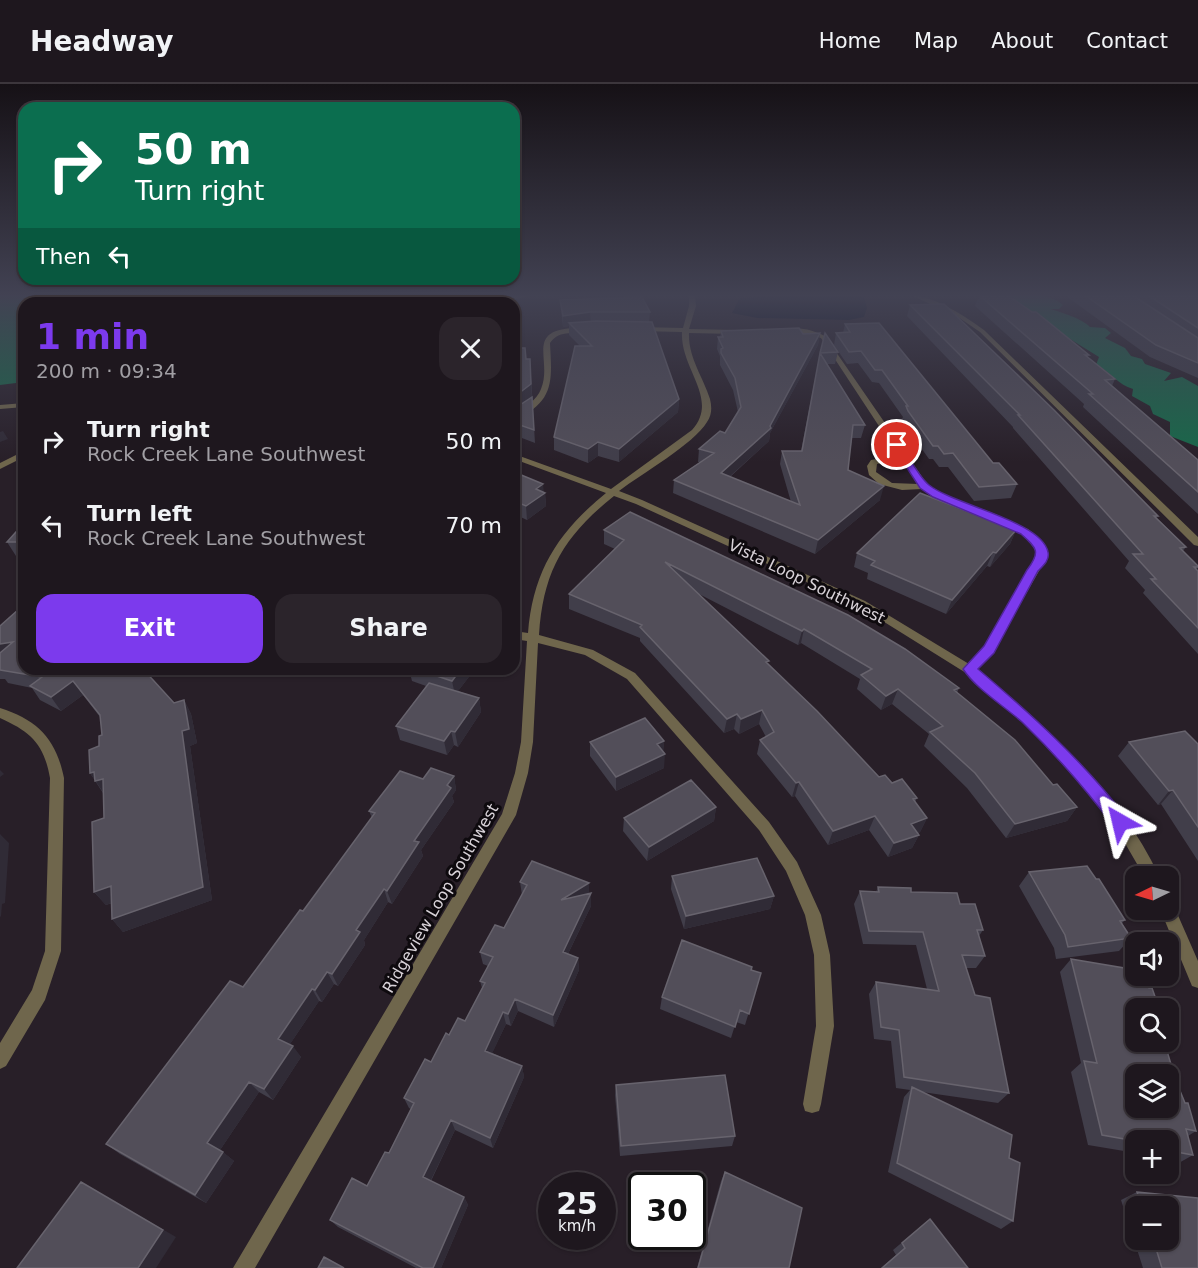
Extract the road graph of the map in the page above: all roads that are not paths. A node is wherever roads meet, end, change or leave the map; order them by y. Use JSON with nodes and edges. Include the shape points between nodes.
{"nodes":[{"id":1,"x":546,"y":351,"type":"edge"},
{"id":2,"x":689,"y":351,"type":"edge"},
{"id":3,"x":833,"y":351,"type":"edge"},
{"id":4,"x":1003,"y":351,"type":"edge"},
{"id":5,"x":18,"y":406,"type":"edge"},
{"id":6,"x":0,"y":407,"type":"edge"},
{"id":7,"x":520,"y":414,"type":"edge"},
{"id":8,"x":904,"y":456,"type":"junction"},
{"id":9,"x":18,"y":457,"type":"edge"},
{"id":10,"x":520,"y":458,"type":"edge"},
{"id":11,"x":0,"y":466,"type":"edge"},
{"id":12,"x":924,"y":486,"type":"junction"},
{"id":13,"x":614,"y":493,"type":"junction"},
{"id":14,"x":1198,"y":543,"type":"edge"},
{"id":15,"x":520,"y":636,"type":"edge"},
{"id":16,"x":534,"y":638,"type":"junction"},
{"id":17,"x":970,"y":669,"type":"junction"},
{"id":18,"x":0,"y":713,"type":"edge"},
{"id":19,"x":1146,"y":866,"type":"edge"},
{"id":20,"x":1173,"y":920,"type":"edge"},
{"id":21,"x":1198,"y":980,"type":"edge"},
{"id":22,"x":0,"y":1060,"type":"edge"},
{"id":23,"x":812,"y":1104,"type":"dead end"},
{"id":24,"x":243,"y":1268,"type":"edge"}],
"edges":[{"from":1,"to":7,"type":"street","via":[[546,393]]},
{"from":2,"to":13,"type":"street","name":"Ridgeview Loop Southwest","via":[[709,409],[705,420],[695,432]]},
{"from":3,"to":8,"type":"street"},
{"from":4,"to":14,"type":"street"},
{"from":5,"to":6,"type":"street"},
{"from":8,"to":12,"type":"street"},
{"from":8,"to":12,"type":"street","via":[[874,462],[872,473],[892,486]]},
{"from":9,"to":11,"type":"street"},
{"from":10,"to":13,"type":"street","name":"Vista Loop Southwest"},
{"from":12,"to":17,"type":"street","via":[[1025,531],[1042,551],[1042,560],[989,649]]},
{"from":13,"to":16,"type":"street","name":"Ridgeview Loop Southwest","via":[[574,527],[555,553],[540,587]]},
{"from":13,"to":17,"type":"street","name":"Vista Loop Southwest","via":[[861,603]]},
{"from":15,"to":16,"type":"street"},
{"from":16,"to":23,"type":"street","via":[[577,646],[610,660],[632,676],[764,826],[792,867],[813,915],[822,955],[825,1026]]},
{"from":16,"to":24,"type":"street","name":"Ridgeview Loop Southwest","via":[[524,767],[509,815]]},
{"from":17,"to":19,"type":"street","name":"Vista Loop Southwest","via":[[1027,718],[1092,785]]},
{"from":18,"to":22,"type":"street","via":[[35,729],[55,759],[57,778],[53,951],[39,994]]},
{"from":20,"to":21,"type":"street"}]}
